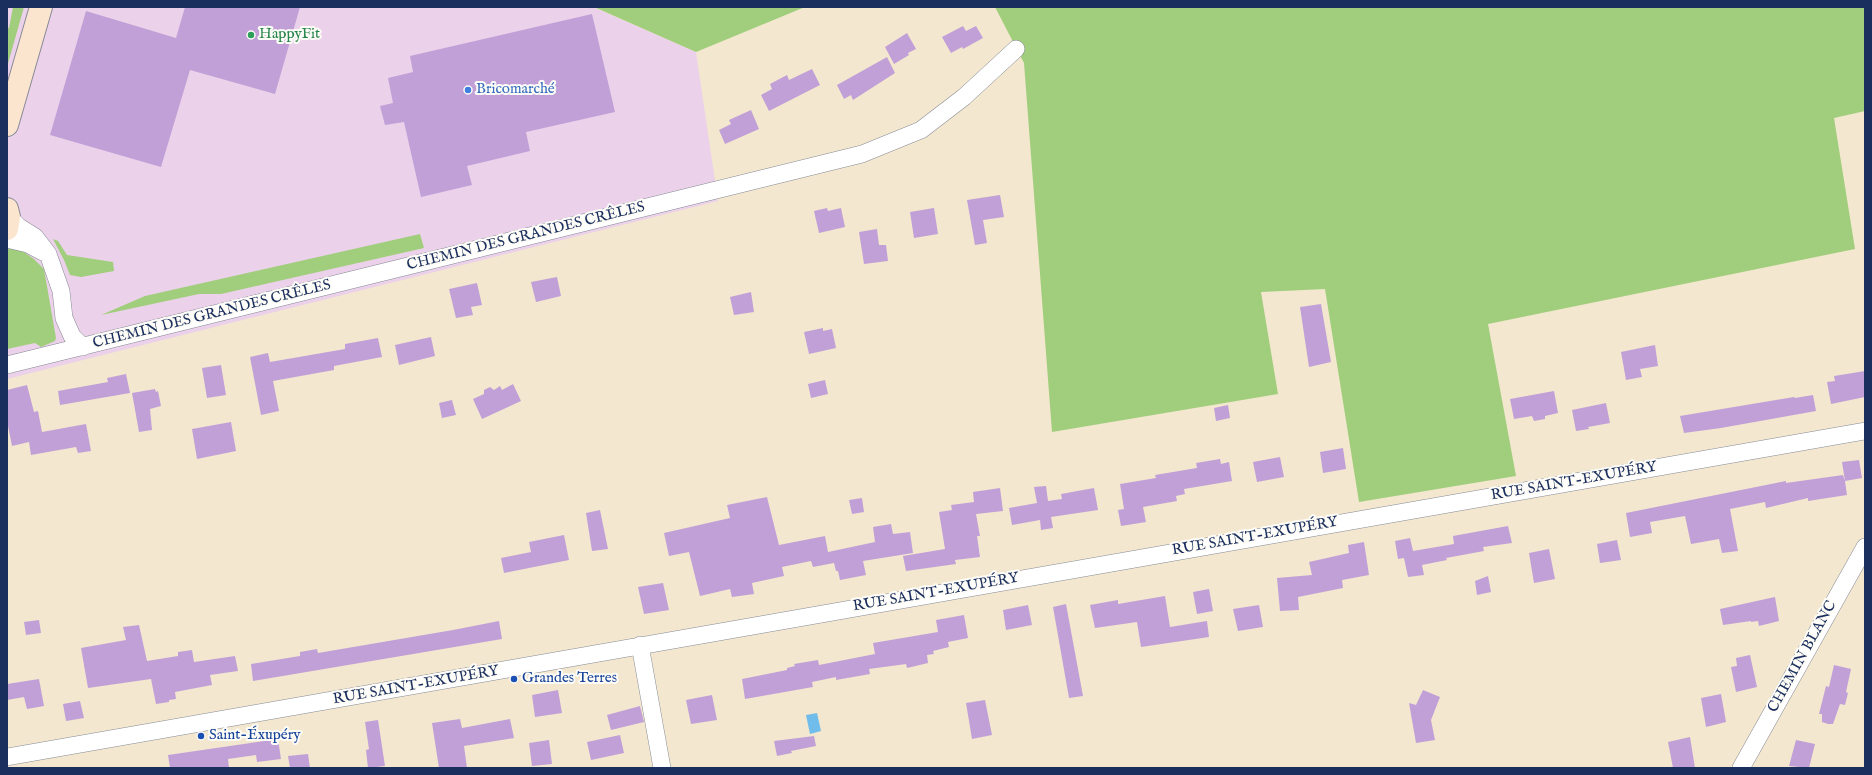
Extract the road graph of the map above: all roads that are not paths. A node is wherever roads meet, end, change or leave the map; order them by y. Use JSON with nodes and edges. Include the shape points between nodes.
{"nodes":[{"id":1,"x":42,"y":7,"type":"edge"},
{"id":2,"x":1016,"y":49,"type":"dead end"},
{"id":3,"x":7,"y":124,"type":"edge"},
{"id":4,"x":8,"y":218,"type":"edge"},
{"id":5,"x":7,"y":239,"type":"edge"},
{"id":6,"x":48,"y":254,"type":"junction"},
{"id":7,"x":83,"y":347,"type":"junction"},
{"id":8,"x":7,"y":365,"type":"edge"},
{"id":9,"x":1865,"y":431,"type":"edge"},
{"id":10,"x":1865,"y":547,"type":"edge"},
{"id":11,"x":640,"y":645,"type":"junction"},
{"id":12,"x":7,"y":757,"type":"edge"},
{"id":13,"x":662,"y":768,"type":"edge"},
{"id":14,"x":1741,"y":768,"type":"edge"}],
"edges":[{"from":1,"to":3,"type":"main road"},
{"from":2,"to":7,"type":"street","name":"CHEMIN DES GRANDES CRÊLES","via":[[964,97],[921,130],[862,154]]},
{"from":4,"to":6,"type":"street","via":[[35,237]]},
{"from":5,"to":6,"type":"street","via":[[28,244]]},
{"from":6,"to":7,"type":"street","via":[[61,291],[64,318],[72,336]]},
{"from":7,"to":8,"type":"street","name":"CHEMIN DES GRANDES CRÊLES"},
{"from":9,"to":11,"type":"street","name":"RUE SAINT-EXUPÉRY"},
{"from":10,"to":14,"type":"street","name":"CHEMIN BLANC"},
{"from":11,"to":12,"type":"street","name":"RUE SAINT-EXUPÉRY"},
{"from":11,"to":13,"type":"street"}]}
